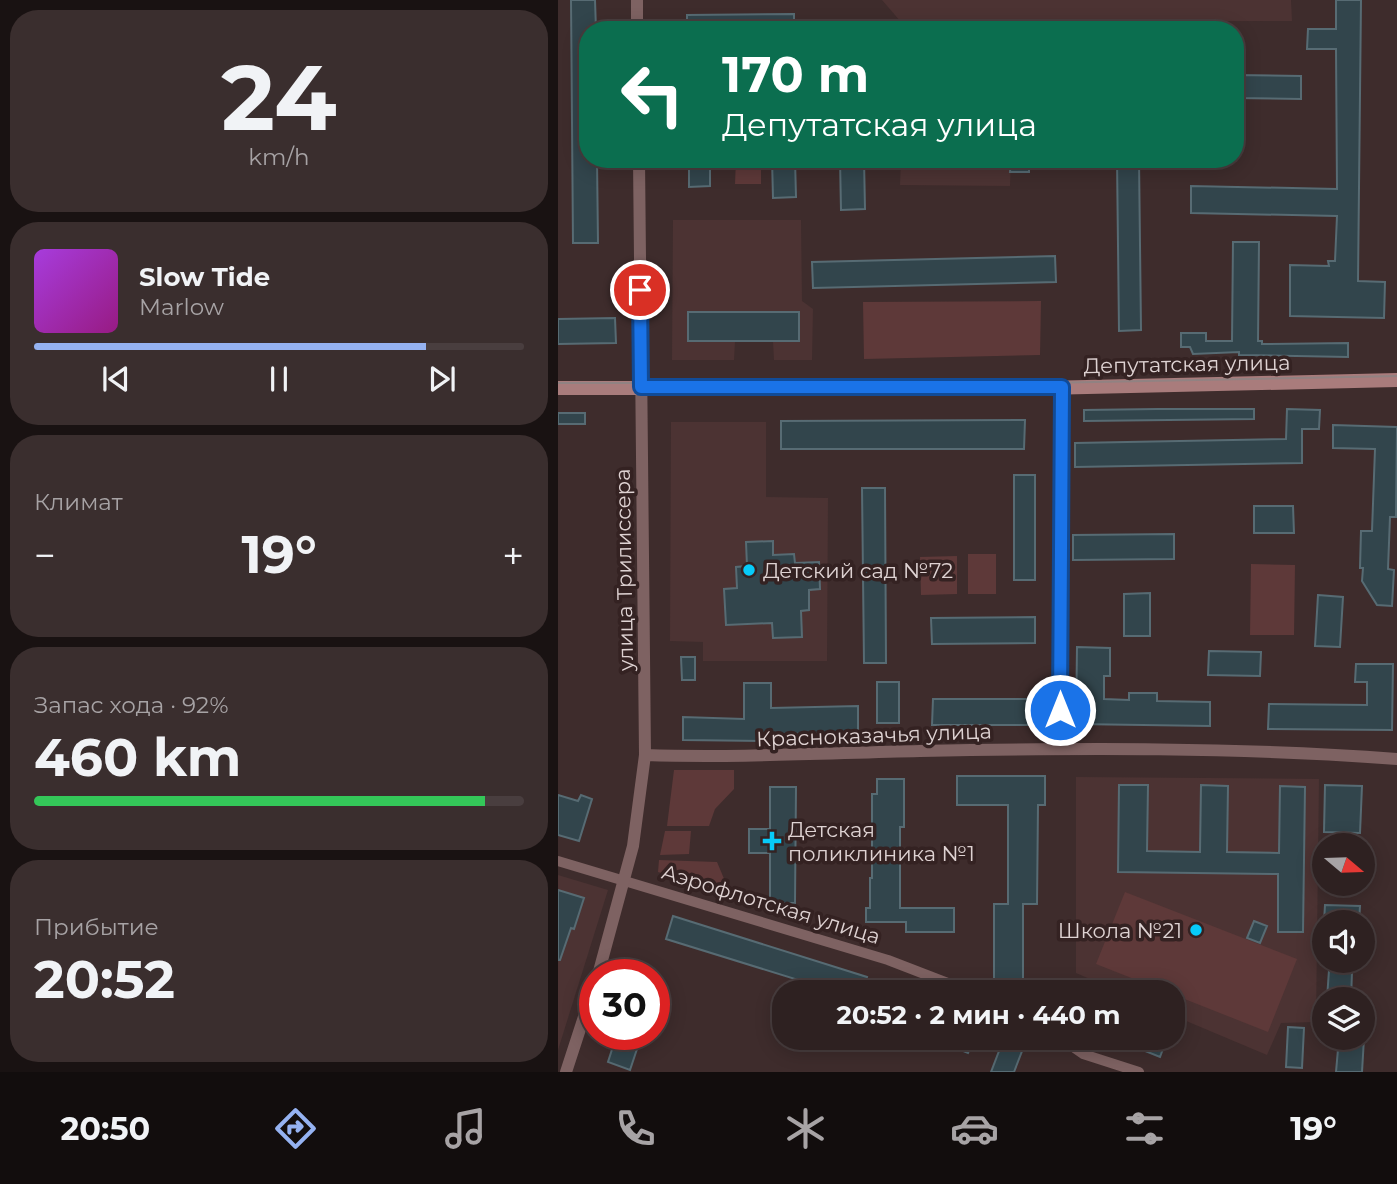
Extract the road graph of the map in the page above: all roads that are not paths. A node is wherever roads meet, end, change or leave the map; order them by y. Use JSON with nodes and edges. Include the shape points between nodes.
{"nodes":[{"id":1,"x":637,"y":0,"type":"edge"},
{"id":2,"x":637,"y":21,"type":"edge"},
{"id":3,"x":639,"y":168,"type":"edge"},
{"id":4,"x":1397,"y":380,"type":"edge"},
{"id":5,"x":641,"y":387,"type":"junction"},
{"id":6,"x":1062,"y":387,"type":"junction"},
{"id":7,"x":558,"y":388,"type":"edge"},
{"id":8,"x":1060,"y":749,"type":"junction"},
{"id":9,"x":645,"y":755,"type":"junction"},
{"id":10,"x":1397,"y":759,"type":"edge"},
{"id":11,"x":558,"y":861,"type":"edge"},
{"id":12,"x":624,"y":881,"type":"junction"},
{"id":13,"x":602,"y":959,"type":"edge"},
{"id":14,"x":940,"y":980,"type":"edge"},
{"id":15,"x":579,"y":1032,"type":"edge"},
{"id":16,"x":1077,"y":1050,"type":"edge"},
{"id":17,"x":566,"y":1072,"type":"edge"},
{"id":18,"x":1139,"y":1072,"type":"edge"}],
"edges":[{"from":1,"to":2,"type":"street"},
{"from":3,"to":5,"type":"street","name":"улица Трилиссера"},
{"from":4,"to":6,"type":"main road","name":"Депутатская улица"},
{"from":5,"to":6,"type":"main road","name":"Депутатская улица"},
{"from":5,"to":7,"type":"main road","name":"Депутатская улица"},
{"from":5,"to":9,"type":"street","name":"улица Трилиссера"},
{"from":6,"to":8,"type":"street"},
{"from":8,"to":9,"type":"street","name":"Красноказачья улица","via":[[740,758]]},
{"from":8,"to":10,"type":"street","name":"Красноказачья улица","via":[[1317,753]]},
{"from":9,"to":12,"type":"street","name":"улица Трилиссера"},
{"from":11,"to":12,"type":"street","name":"Аэрофлотская улица"},
{"from":12,"to":13,"type":"street","name":"улица Трилиссера"},
{"from":12,"to":14,"type":"street","name":"Аэрофлотская улица","via":[[888,960]]},
{"from":15,"to":17,"type":"street"},
{"from":16,"to":18,"type":"street"}]}
